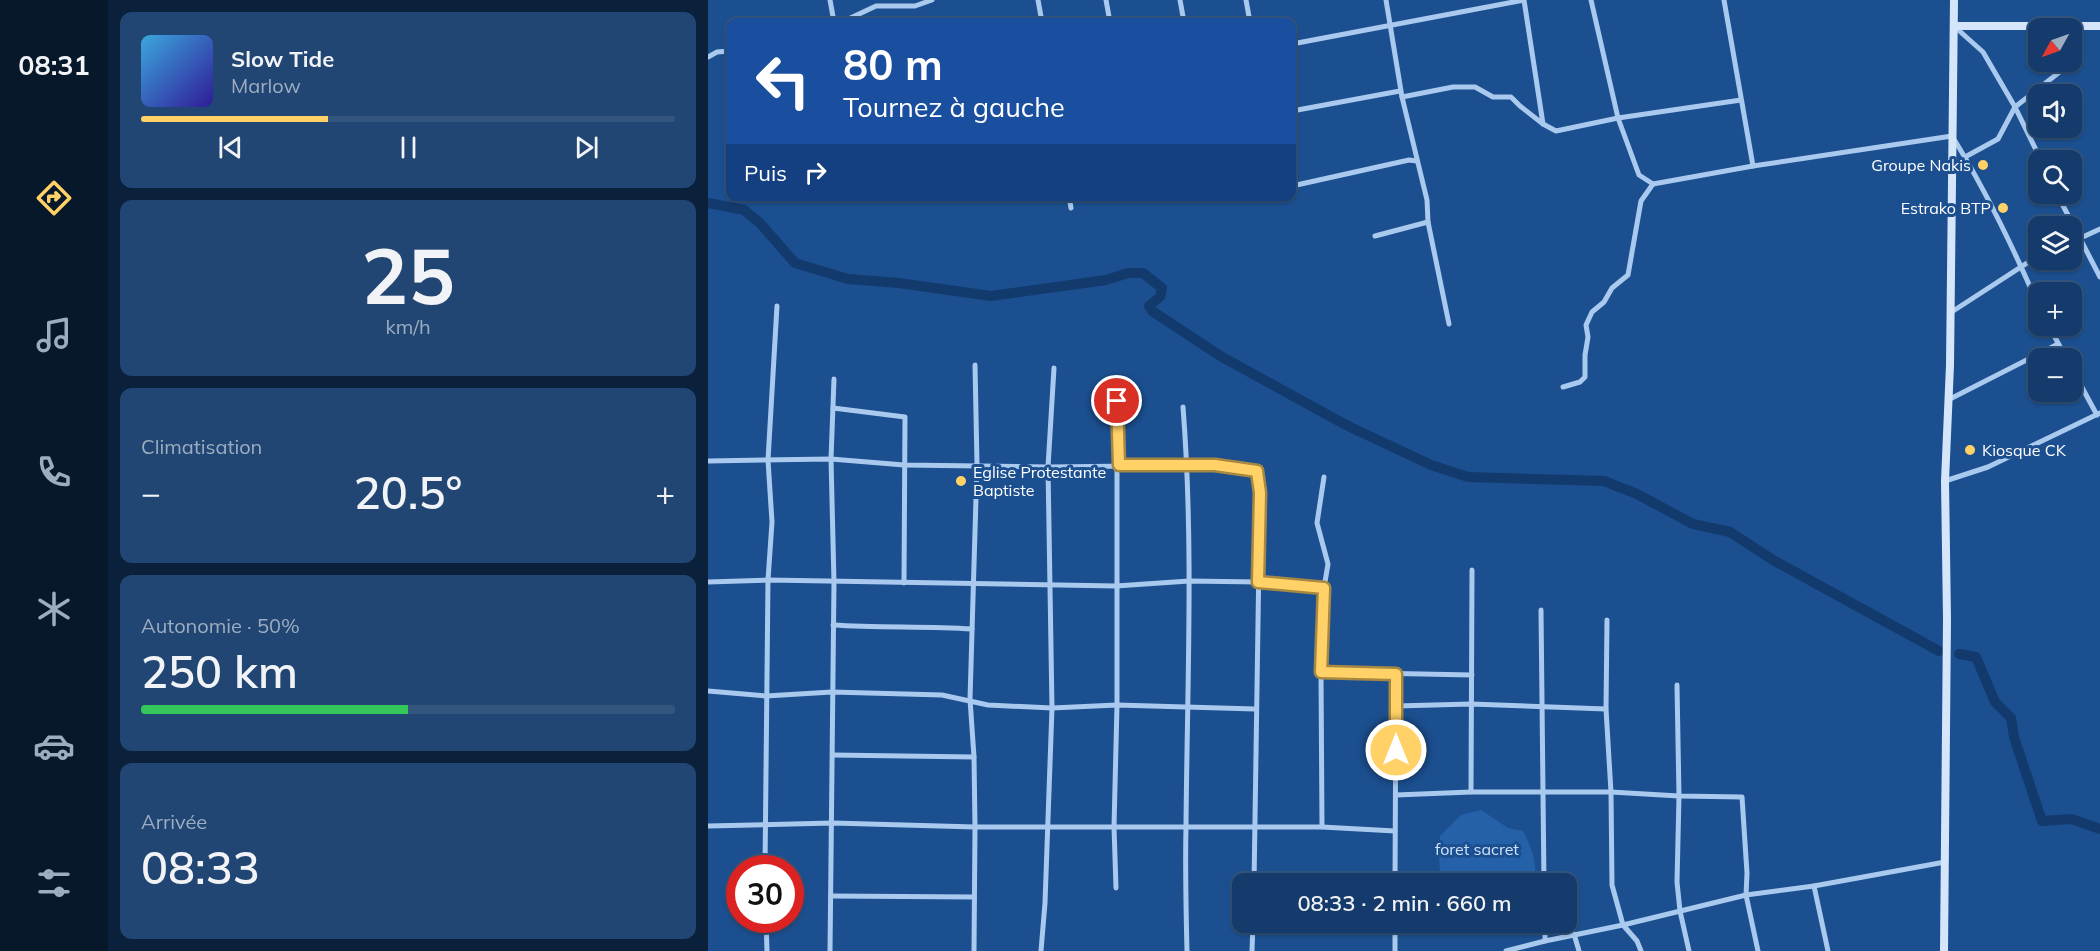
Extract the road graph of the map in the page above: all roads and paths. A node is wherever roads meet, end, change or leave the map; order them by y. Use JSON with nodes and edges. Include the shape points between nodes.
{"nodes":[{"id":1,"x":830,"y":0,"type":"edge"},
{"id":2,"x":932,"y":0,"type":"edge"},
{"id":3,"x":1038,"y":0,"type":"edge"},
{"id":4,"x":1106,"y":0,"type":"edge"},
{"id":5,"x":1180,"y":0,"type":"edge"},
{"id":6,"x":1246,"y":0,"type":"edge"},
{"id":7,"x":1386,"y":0,"type":"edge"},
{"id":8,"x":1591,"y":0,"type":"edge"},
{"id":9,"x":1724,"y":0,"type":"edge"},
{"id":10,"x":1954,"y":0,"type":"edge"},
{"id":11,"x":833,"y":18,"type":"edge"},
{"id":12,"x":850,"y":18,"type":"edge"},
{"id":13,"x":1041,"y":18,"type":"edge"},
{"id":14,"x":1109,"y":18,"type":"edge"},
{"id":15,"x":1183,"y":18,"type":"edge"},
{"id":16,"x":1249,"y":18,"type":"edge"},
{"id":17,"x":1390,"y":26,"type":"junction"},
{"id":18,"x":1954,"y":26,"type":"junction"},
{"id":19,"x":2028,"y":26,"type":"edge"},
{"id":20,"x":2082,"y":26,"type":"edge"},
{"id":21,"x":2100,"y":26,"type":"edge"},
{"id":22,"x":1296,"y":43,"type":"edge"},
{"id":23,"x":726,"y":51,"type":"edge"},
{"id":24,"x":708,"y":57,"type":"edge"},
{"id":25,"x":2060,"y":72,"type":"edge"},
{"id":26,"x":1401,"y":94,"type":"junction"},
{"id":27,"x":1742,"y":100,"type":"junction"},
{"id":28,"x":2015,"y":107,"type":"junction"},
{"id":29,"x":1296,"y":110,"type":"edge"},
{"id":30,"x":1618,"y":118,"type":"junction"},
{"id":31,"x":1543,"y":124,"type":"junction"},
{"id":32,"x":1952,"y":136,"type":"junction"},
{"id":33,"x":2036,"y":150,"type":"edge"},
{"id":34,"x":1965,"y":157,"type":"junction"},
{"id":35,"x":1417,"y":160,"type":"junction"},
{"id":36,"x":1753,"y":166,"type":"junction"},
{"id":37,"x":1653,"y":184,"type":"junction"},
{"id":38,"x":1296,"y":185,"type":"edge"},
{"id":39,"x":1070,"y":201,"type":"edge"},
{"id":40,"x":1071,"y":208,"type":"dead end"},
{"id":41,"x":1428,"y":222,"type":"junction"},
{"id":42,"x":2100,"y":229,"type":"edge"},
{"id":43,"x":1375,"y":236,"type":"dead end"},
{"id":44,"x":2082,"y":238,"type":"edge"},
{"id":45,"x":2082,"y":245,"type":"edge"},
{"id":46,"x":2028,"y":263,"type":"edge"},
{"id":47,"x":2022,"y":267,"type":"junction"},
{"id":48,"x":2100,"y":277,"type":"edge"},
{"id":49,"x":2028,"y":282,"type":"edge"},
{"id":50,"x":777,"y":306,"type":"dead end"},
{"id":51,"x":1950,"y":313,"type":"junction"},
{"id":52,"x":1449,"y":324,"type":"dead end"},
{"id":53,"x":2054,"y":336,"type":"edge"},
{"id":54,"x":2058,"y":344,"type":"junction"},
{"id":55,"x":2060,"y":348,"type":"edge"},
{"id":56,"x":975,"y":365,"type":"dead end"},
{"id":57,"x":1054,"y":368,"type":"dead end"},
{"id":58,"x":834,"y":379,"type":"dead end"},
{"id":59,"x":1117,"y":379,"type":"dead end"},
{"id":60,"x":2082,"y":386,"type":"edge"},
{"id":61,"x":1563,"y":387,"type":"dead end"},
{"id":62,"x":1948,"y":400,"type":"junction"},
{"id":63,"x":1183,"y":406,"type":"dead end"},
{"id":64,"x":833,"y":408,"type":"junction"},
{"id":65,"x":2098,"y":414,"type":"edge"},
{"id":66,"x":831,"y":459,"type":"junction"},
{"id":67,"x":768,"y":460,"type":"junction"},
{"id":68,"x":708,"y":461,"type":"edge"},
{"id":69,"x":977,"y":464,"type":"junction"},
{"id":70,"x":904,"y":465,"type":"junction"},
{"id":71,"x":1119,"y":465,"type":"junction"},
{"id":72,"x":1188,"y":465,"type":"junction"},
{"id":73,"x":1048,"y":467,"type":"junction"},
{"id":74,"x":1324,"y":477,"type":"dead end"},
{"id":75,"x":1945,"y":481,"type":"junction"},
{"id":76,"x":1472,"y":570,"type":"dead end"},
{"id":77,"x":768,"y":580,"type":"junction"},
{"id":78,"x":1189,"y":581,"type":"junction"},
{"id":79,"x":708,"y":582,"type":"edge"},
{"id":80,"x":834,"y":582,"type":"junction"},
{"id":81,"x":1258,"y":582,"type":"junction"},
{"id":82,"x":904,"y":583,"type":"junction"},
{"id":83,"x":974,"y":584,"type":"junction"},
{"id":84,"x":1050,"y":584,"type":"junction"},
{"id":85,"x":1116,"y":586,"type":"junction"},
{"id":86,"x":1324,"y":588,"type":"junction"},
{"id":87,"x":1541,"y":610,"type":"dead end"},
{"id":88,"x":1607,"y":620,"type":"dead end"},
{"id":89,"x":833,"y":625,"type":"junction"},
{"id":90,"x":972,"y":629,"type":"junction"},
{"id":91,"x":1321,"y":672,"type":"junction"},
{"id":92,"x":1396,"y":674,"type":"junction"},
{"id":93,"x":1472,"y":675,"type":"junction"},
{"id":94,"x":1677,"y":685,"type":"dead end"},
{"id":95,"x":708,"y":691,"type":"edge"},
{"id":96,"x":832,"y":692,"type":"junction"},
{"id":97,"x":766,"y":696,"type":"junction"},
{"id":98,"x":970,"y":699,"type":"junction"},
{"id":99,"x":1471,"y":704,"type":"junction"},
{"id":100,"x":1117,"y":705,"type":"junction"},
{"id":101,"x":1396,"y":706,"type":"junction"},
{"id":102,"x":1542,"y":706,"type":"junction"},
{"id":103,"x":1052,"y":708,"type":"junction"},
{"id":104,"x":1189,"y":708,"type":"junction"},
{"id":105,"x":1255,"y":709,"type":"junction"},
{"id":106,"x":1606,"y":709,"type":"junction"},
{"id":107,"x":833,"y":755,"type":"junction"},
{"id":108,"x":974,"y":757,"type":"junction"},
{"id":109,"x":1471,"y":792,"type":"junction"},
{"id":110,"x":1543,"y":792,"type":"junction"},
{"id":111,"x":1611,"y":792,"type":"junction"},
{"id":112,"x":1396,"y":795,"type":"junction"},
{"id":113,"x":1679,"y":796,"type":"junction"},
{"id":114,"x":833,"y":823,"type":"junction"},
{"id":115,"x":764,"y":824,"type":"junction"},
{"id":116,"x":708,"y":826,"type":"edge"},
{"id":117,"x":1047,"y":826,"type":"junction"},
{"id":118,"x":975,"y":827,"type":"junction"},
{"id":119,"x":1114,"y":827,"type":"junction"},
{"id":120,"x":1322,"y":827,"type":"junction"},
{"id":121,"x":1186,"y":828,"type":"junction"},
{"id":122,"x":1253,"y":828,"type":"junction"},
{"id":123,"x":1395,"y":831,"type":"junction"},
{"id":124,"x":765,"y":855,"type":"edge"},
{"id":125,"x":1945,"y":862,"type":"junction"},
{"id":126,"x":1254,"y":873,"type":"edge"},
{"id":127,"x":1395,"y":873,"type":"edge"},
{"id":128,"x":1544,"y":873,"type":"edge"},
{"id":129,"x":1814,"y":886,"type":"junction"},
{"id":130,"x":1116,"y":888,"type":"dead end"},
{"id":131,"x":1746,"y":895,"type":"junction"},
{"id":132,"x":831,"y":896,"type":"junction"},
{"id":133,"x":974,"y":897,"type":"junction"},
{"id":134,"x":1680,"y":911,"type":"junction"},
{"id":135,"x":1623,"y":925,"type":"junction"},
{"id":136,"x":766,"y":933,"type":"edge"},
{"id":137,"x":1253,"y":933,"type":"edge"},
{"id":138,"x":1395,"y":933,"type":"edge"},
{"id":139,"x":1545,"y":933,"type":"edge"},
{"id":140,"x":1575,"y":934,"type":"junction"},
{"id":141,"x":1545,"y":940,"type":"junction"},
{"id":142,"x":767,"y":951,"type":"edge"},
{"id":143,"x":830,"y":951,"type":"edge"},
{"id":144,"x":974,"y":951,"type":"edge"},
{"id":145,"x":1041,"y":951,"type":"edge"},
{"id":146,"x":1186,"y":951,"type":"edge"},
{"id":147,"x":1252,"y":951,"type":"edge"},
{"id":148,"x":1395,"y":951,"type":"edge"},
{"id":149,"x":1507,"y":951,"type":"edge"},
{"id":150,"x":1579,"y":951,"type":"edge"},
{"id":151,"x":1641,"y":951,"type":"edge"},
{"id":152,"x":1689,"y":951,"type":"edge"},
{"id":153,"x":1758,"y":951,"type":"edge"},
{"id":154,"x":1828,"y":951,"type":"edge"},
{"id":155,"x":1944,"y":951,"type":"edge"}],
"edges":[{"from":1,"to":11,"type":"street"},
{"from":2,"to":12,"type":"street","via":[[915,6],[876,6]]},
{"from":3,"to":13,"type":"street"},
{"from":4,"to":14,"type":"street"},
{"from":5,"to":15,"type":"street"},
{"from":6,"to":16,"type":"street"},
{"from":7,"to":17,"type":"street"},
{"from":8,"to":30,"type":"street"},
{"from":9,"to":27,"type":"street"},
{"from":10,"to":18,"type":"main road"},
{"from":17,"to":22,"type":"street"},
{"from":17,"to":26,"type":"street"},
{"from":17,"to":31,"type":"street","via":[[1524,0]]},
{"from":18,"to":19,"type":"main road"},
{"from":18,"to":28,"type":"street","via":[[1983,52]]},
{"from":18,"to":32,"type":"main road"},
{"from":20,"to":21,"type":"main road"},
{"from":23,"to":24,"type":"street"},
{"from":25,"to":28,"type":"street"},
{"from":26,"to":29,"type":"street"},
{"from":26,"to":31,"type":"street","via":[[1475,87],[1492,97],[1511,97]]},
{"from":26,"to":35,"type":"street"},
{"from":27,"to":30,"type":"street"},
{"from":27,"to":36,"type":"street"},
{"from":28,"to":33,"type":"street"},
{"from":28,"to":34,"type":"street","via":[[1998,139]]},
{"from":30,"to":31,"type":"street","via":[[1556,130]]},
{"from":30,"to":37,"type":"street","via":[[1639,175]]},
{"from":32,"to":34,"type":"street"},
{"from":32,"to":36,"type":"street"},
{"from":32,"to":51,"type":"main road"},
{"from":34,"to":47,"type":"street"},
{"from":35,"to":38,"type":"street"},
{"from":35,"to":41,"type":"street"},
{"from":36,"to":37,"type":"street"},
{"from":37,"to":61,"type":"street","via":[[1641,201],[1628,275],[1612,288],[1586,325],[1585,377]]},
{"from":39,"to":40,"type":"street"},
{"from":41,"to":43,"type":"street"},
{"from":41,"to":52,"type":"street"},
{"from":42,"to":44,"type":"street"},
{"from":45,"to":48,"type":"street"},
{"from":46,"to":47,"type":"street"},
{"from":47,"to":49,"type":"street"},
{"from":47,"to":51,"type":"street"},
{"from":50,"to":67,"type":"street"},
{"from":51,"to":62,"type":"main road"},
{"from":53,"to":54,"type":"street"},
{"from":54,"to":55,"type":"street"},
{"from":54,"to":62,"type":"street"},
{"from":56,"to":69,"type":"street"},
{"from":57,"to":73,"type":"street"},
{"from":58,"to":64,"type":"street"},
{"from":59,"to":71,"type":"street"},
{"from":60,"to":65,"type":"street"},
{"from":62,"to":75,"type":"main road"},
{"from":63,"to":72,"type":"street"},
{"from":64,"to":66,"type":"street"},
{"from":64,"to":70,"type":"street","via":[[904,417]]},
{"from":65,"to":75,"type":"street","via":[[1988,468]]},
{"from":66,"to":67,"type":"street"},
{"from":66,"to":70,"type":"street"},
{"from":66,"to":80,"type":"street"},
{"from":67,"to":68,"type":"street"},
{"from":67,"to":77,"type":"street","via":[[772,522]]},
{"from":69,"to":70,"type":"street"},
{"from":69,"to":73,"type":"street"},
{"from":69,"to":83,"type":"street"},
{"from":70,"to":82,"type":"street"},
{"from":71,"to":72,"type":"street"},
{"from":71,"to":73,"type":"street"},
{"from":71,"to":85,"type":"street"},
{"from":72,"to":78,"type":"street"},
{"from":72,"to":81,"type":"street","via":[[1257,471]]},
{"from":73,"to":84,"type":"street"},
{"from":74,"to":86,"type":"street","via":[[1317,523],[1328,564]]},
{"from":75,"to":125,"type":"main road"},
{"from":76,"to":93,"type":"street"},
{"from":77,"to":79,"type":"street"},
{"from":77,"to":80,"type":"street"},
{"from":77,"to":97,"type":"street"},
{"from":78,"to":81,"type":"street"},
{"from":78,"to":85,"type":"street"},
{"from":78,"to":104,"type":"street"},
{"from":80,"to":82,"type":"street"},
{"from":80,"to":89,"type":"street"},
{"from":81,"to":86,"type":"street"},
{"from":81,"to":105,"type":"street"},
{"from":82,"to":83,"type":"street"},
{"from":83,"to":84,"type":"street"},
{"from":83,"to":90,"type":"street"},
{"from":84,"to":85,"type":"street"},
{"from":84,"to":103,"type":"street"},
{"from":85,"to":100,"type":"street"},
{"from":86,"to":91,"type":"street"},
{"from":87,"to":102,"type":"street"},
{"from":88,"to":106,"type":"street"},
{"from":89,"to":90,"type":"street"},
{"from":89,"to":96,"type":"street"},
{"from":90,"to":98,"type":"street"},
{"from":91,"to":92,"type":"street"},
{"from":91,"to":120,"type":"street"},
{"from":92,"to":93,"type":"street"},
{"from":92,"to":101,"type":"street"},
{"from":93,"to":99,"type":"street"},
{"from":94,"to":113,"type":"street"},
{"from":95,"to":97,"type":"street"},
{"from":96,"to":97,"type":"street"},
{"from":96,"to":98,"type":"street"},
{"from":96,"to":107,"type":"street"},
{"from":97,"to":115,"type":"street"},
{"from":98,"to":103,"type":"street","via":[[988,705]]},
{"from":98,"to":108,"type":"street"},
{"from":99,"to":101,"type":"street"},
{"from":99,"to":102,"type":"street"},
{"from":99,"to":109,"type":"street"},
{"from":100,"to":103,"type":"street"},
{"from":100,"to":104,"type":"street"},
{"from":100,"to":119,"type":"street"},
{"from":101,"to":112,"type":"street"},
{"from":102,"to":106,"type":"street"},
{"from":102,"to":110,"type":"street"},
{"from":103,"to":117,"type":"street"},
{"from":104,"to":105,"type":"street"},
{"from":104,"to":121,"type":"street"},
{"from":105,"to":122,"type":"street"},
{"from":106,"to":111,"type":"street"},
{"from":107,"to":108,"type":"street"},
{"from":107,"to":114,"type":"street"},
{"from":108,"to":118,"type":"street"},
{"from":109,"to":110,"type":"street"},
{"from":109,"to":112,"type":"street"},
{"from":110,"to":111,"type":"street"},
{"from":110,"to":128,"type":"street"},
{"from":111,"to":113,"type":"street"},
{"from":111,"to":135,"type":"street","via":[[1612,885]]},
{"from":112,"to":123,"type":"street"},
{"from":113,"to":131,"type":"street","via":[[1742,797]]},
{"from":113,"to":134,"type":"street"},
{"from":114,"to":115,"type":"street"},
{"from":114,"to":118,"type":"street"},
{"from":114,"to":132,"type":"street"},
{"from":115,"to":116,"type":"street"},
{"from":115,"to":124,"type":"street"},
{"from":117,"to":118,"type":"street"},
{"from":117,"to":119,"type":"street"},
{"from":117,"to":145,"type":"street"},
{"from":118,"to":133,"type":"street"},
{"from":119,"to":121,"type":"street"},
{"from":119,"to":130,"type":"street"},
{"from":120,"to":122,"type":"street"},
{"from":120,"to":123,"type":"street"},
{"from":121,"to":122,"type":"street"},
{"from":121,"to":146,"type":"street"},
{"from":122,"to":126,"type":"street"},
{"from":123,"to":127,"type":"street"},
{"from":125,"to":129,"type":"street"},
{"from":125,"to":155,"type":"main road"},
{"from":129,"to":131,"type":"street"},
{"from":129,"to":154,"type":"street"},
{"from":131,"to":134,"type":"street"},
{"from":131,"to":153,"type":"street"},
{"from":132,"to":133,"type":"street"},
{"from":132,"to":143,"type":"street"},
{"from":133,"to":144,"type":"street"},
{"from":134,"to":135,"type":"street"},
{"from":134,"to":152,"type":"street"},
{"from":135,"to":140,"type":"street"},
{"from":135,"to":151,"type":"street"},
{"from":136,"to":142,"type":"street"},
{"from":137,"to":147,"type":"street"},
{"from":138,"to":148,"type":"street"},
{"from":139,"to":141,"type":"street"},
{"from":140,"to":141,"type":"street"},
{"from":140,"to":150,"type":"street"},
{"from":141,"to":149,"type":"street"}]}
